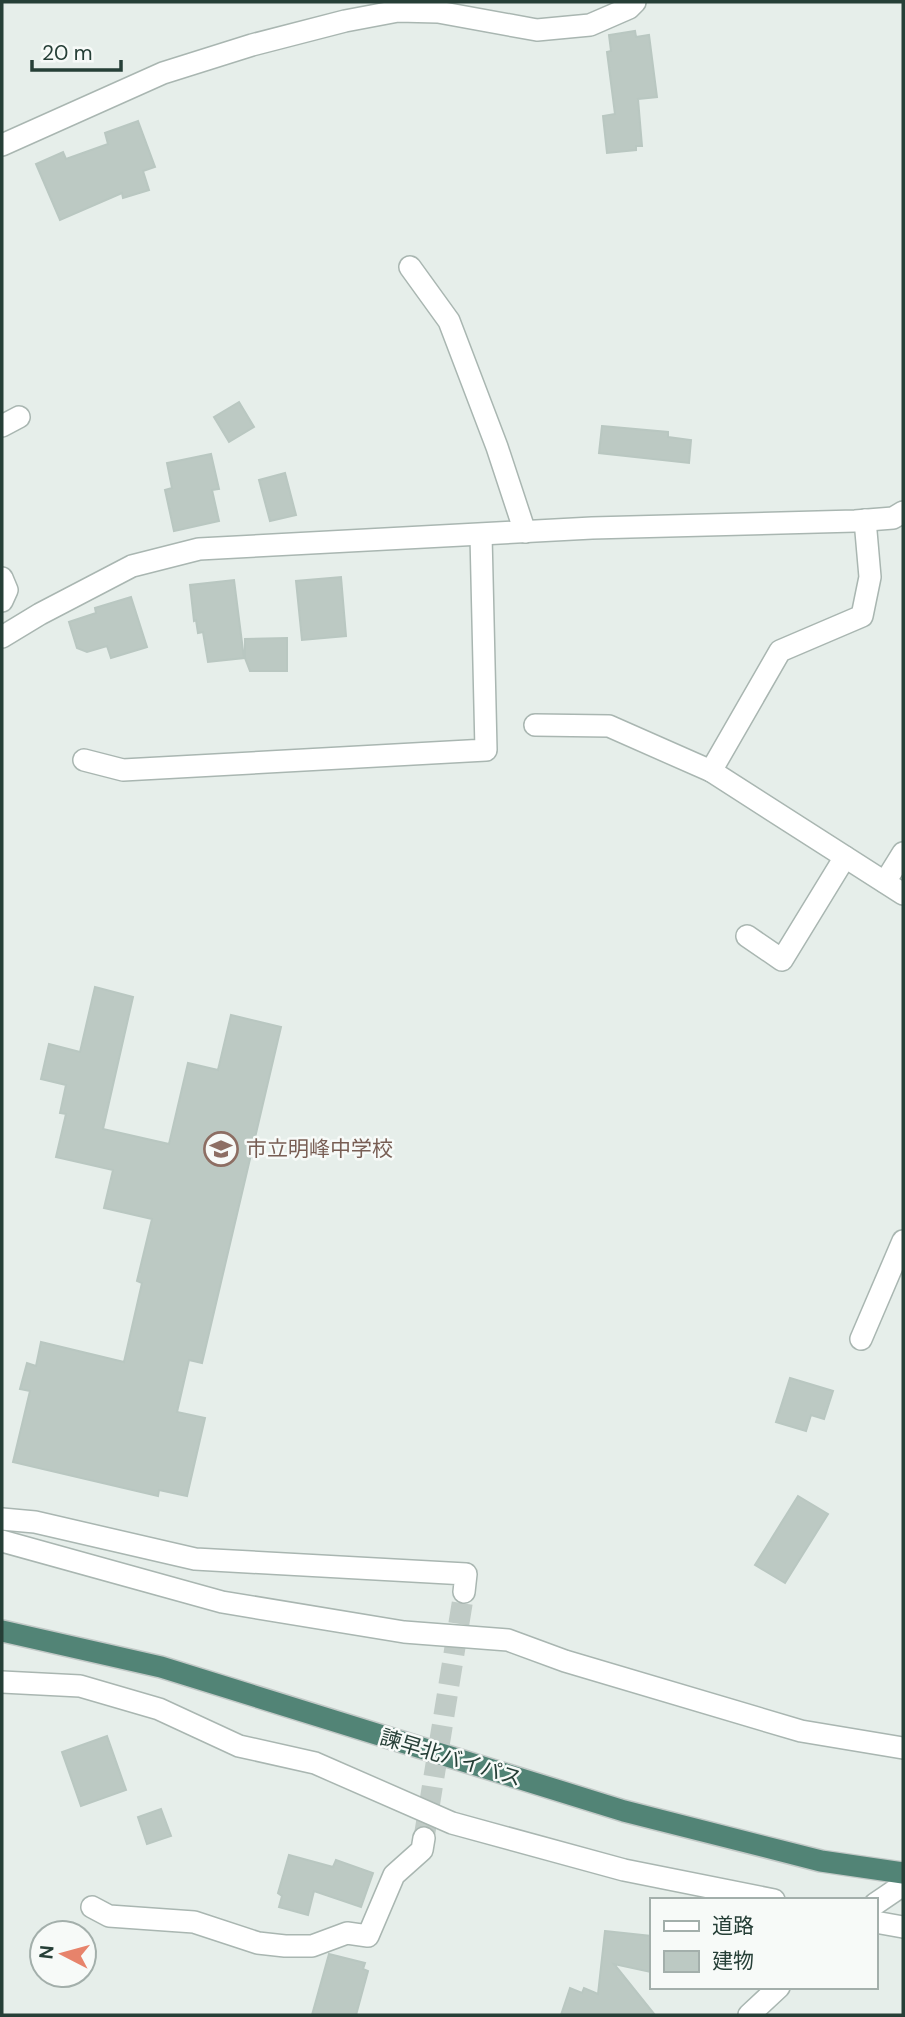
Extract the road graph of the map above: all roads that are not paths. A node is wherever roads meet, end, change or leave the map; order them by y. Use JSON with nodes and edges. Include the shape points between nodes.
{"nodes":[{"id":1,"x":635,"y":2,"type":"edge"},
{"id":2,"x":2,"y":145,"type":"edge"},
{"id":3,"x":410,"y":267,"type":"dead end"},
{"id":4,"x":903,"y":512,"type":"edge"},
{"id":5,"x":865,"y":520,"type":"junction"},
{"id":6,"x":525,"y":532,"type":"junction"},
{"id":7,"x":481,"y":535,"type":"junction"},
{"id":8,"x":2,"y":578,"type":"edge"},
{"id":9,"x":2,"y":601,"type":"edge"},
{"id":10,"x":2,"y":637,"type":"edge"},
{"id":11,"x":536,"y":725,"type":"dead end"},
{"id":12,"x":83,"y":760,"type":"dead end"},
{"id":13,"x":712,"y":771,"type":"junction"},
{"id":14,"x":903,"y":853,"type":"edge"},
{"id":15,"x":845,"y":857,"type":"junction"},
{"id":16,"x":885,"y":882,"type":"junction"},
{"id":17,"x":903,"y":894,"type":"edge"},
{"id":18,"x":747,"y":936,"type":"dead end"},
{"id":19,"x":903,"y":1241,"type":"edge"},
{"id":20,"x":895,"y":1285,"type":"edge"},
{"id":21,"x":862,"y":1339,"type":"dead end"},
{"id":22,"x":2,"y":1519,"type":"edge"},
{"id":23,"x":2,"y":1541,"type":"edge"},
{"id":24,"x":464,"y":1592,"type":"dead end"},
{"id":25,"x":2,"y":1631,"type":"edge"},
{"id":26,"x":2,"y":1682,"type":"edge"},
{"id":27,"x":903,"y":1748,"type":"edge"},
{"id":28,"x":424,"y":1838,"type":"tunnel mouth"},
{"id":29,"x":903,"y":1873,"type":"edge"},
{"id":30,"x":903,"y":1885,"type":"edge"},
{"id":31,"x":764,"y":1898,"type":"edge"},
{"id":32,"x":877,"y":1902,"type":"edge"},
{"id":33,"x":92,"y":1907,"type":"dead end"},
{"id":34,"x":877,"y":1922,"type":"edge"},
{"id":35,"x":903,"y":1927,"type":"edge"},
{"id":36,"x":777,"y":1989,"type":"edge"},
{"id":37,"x":749,"y":2015,"type":"edge"}],
"edges":[{"from":1,"to":2,"type":"street","via":[[590,25],[537,30],[438,12],[398,11],[345,21],[163,73]]},
{"from":3,"to":6,"type":"street","via":[[449,321]]},
{"from":4,"to":5,"type":"street","via":[[893,518]]},
{"from":5,"to":6,"type":"street"},
{"from":5,"to":13,"type":"street","via":[[870,577],[862,616],[780,651]]},
{"from":6,"to":7,"type":"street"},
{"from":7,"to":10,"type":"street","via":[[199,549],[132,566]]},
{"from":7,"to":12,"type":"street","via":[[486,750],[123,770]]},
{"from":8,"to":9,"type":"street","via":[[7,590]]},
{"from":11,"to":13,"type":"street","via":[[609,726]]},
{"from":13,"to":15,"type":"street"},
{"from":14,"to":16,"type":"street"},
{"from":15,"to":16,"type":"street"},
{"from":15,"to":18,"type":"street","via":[[782,960]]},
{"from":16,"to":17,"type":"street"},
{"from":19,"to":20,"type":"street"},
{"from":20,"to":21,"type":"street"},
{"from":22,"to":24,"type":"street","via":[[35,1522],[195,1559],[466,1574]]},
{"from":23,"to":27,"type":"street","via":[[222,1602],[404,1632],[508,1640],[801,1731]]},
{"from":25,"to":29,"type":"highway","name":"諫早北バイパス","via":[[160,1668],[624,1811],[821,1861]]},
{"from":26,"to":31,"type":"street","via":[[80,1685],[159,1709],[239,1745],[315,1763],[452,1823],[624,1870]]},
{"from":28,"to":33,"type":"street","via":[[422,1850],[394,1875],[368,1936],[347,1933],[312,1946],[285,1946],[194,1922],[109,1916]]},
{"from":30,"to":32,"type":"street"},
{"from":34,"to":35,"type":"street"},
{"from":36,"to":37,"type":"street"}]}
